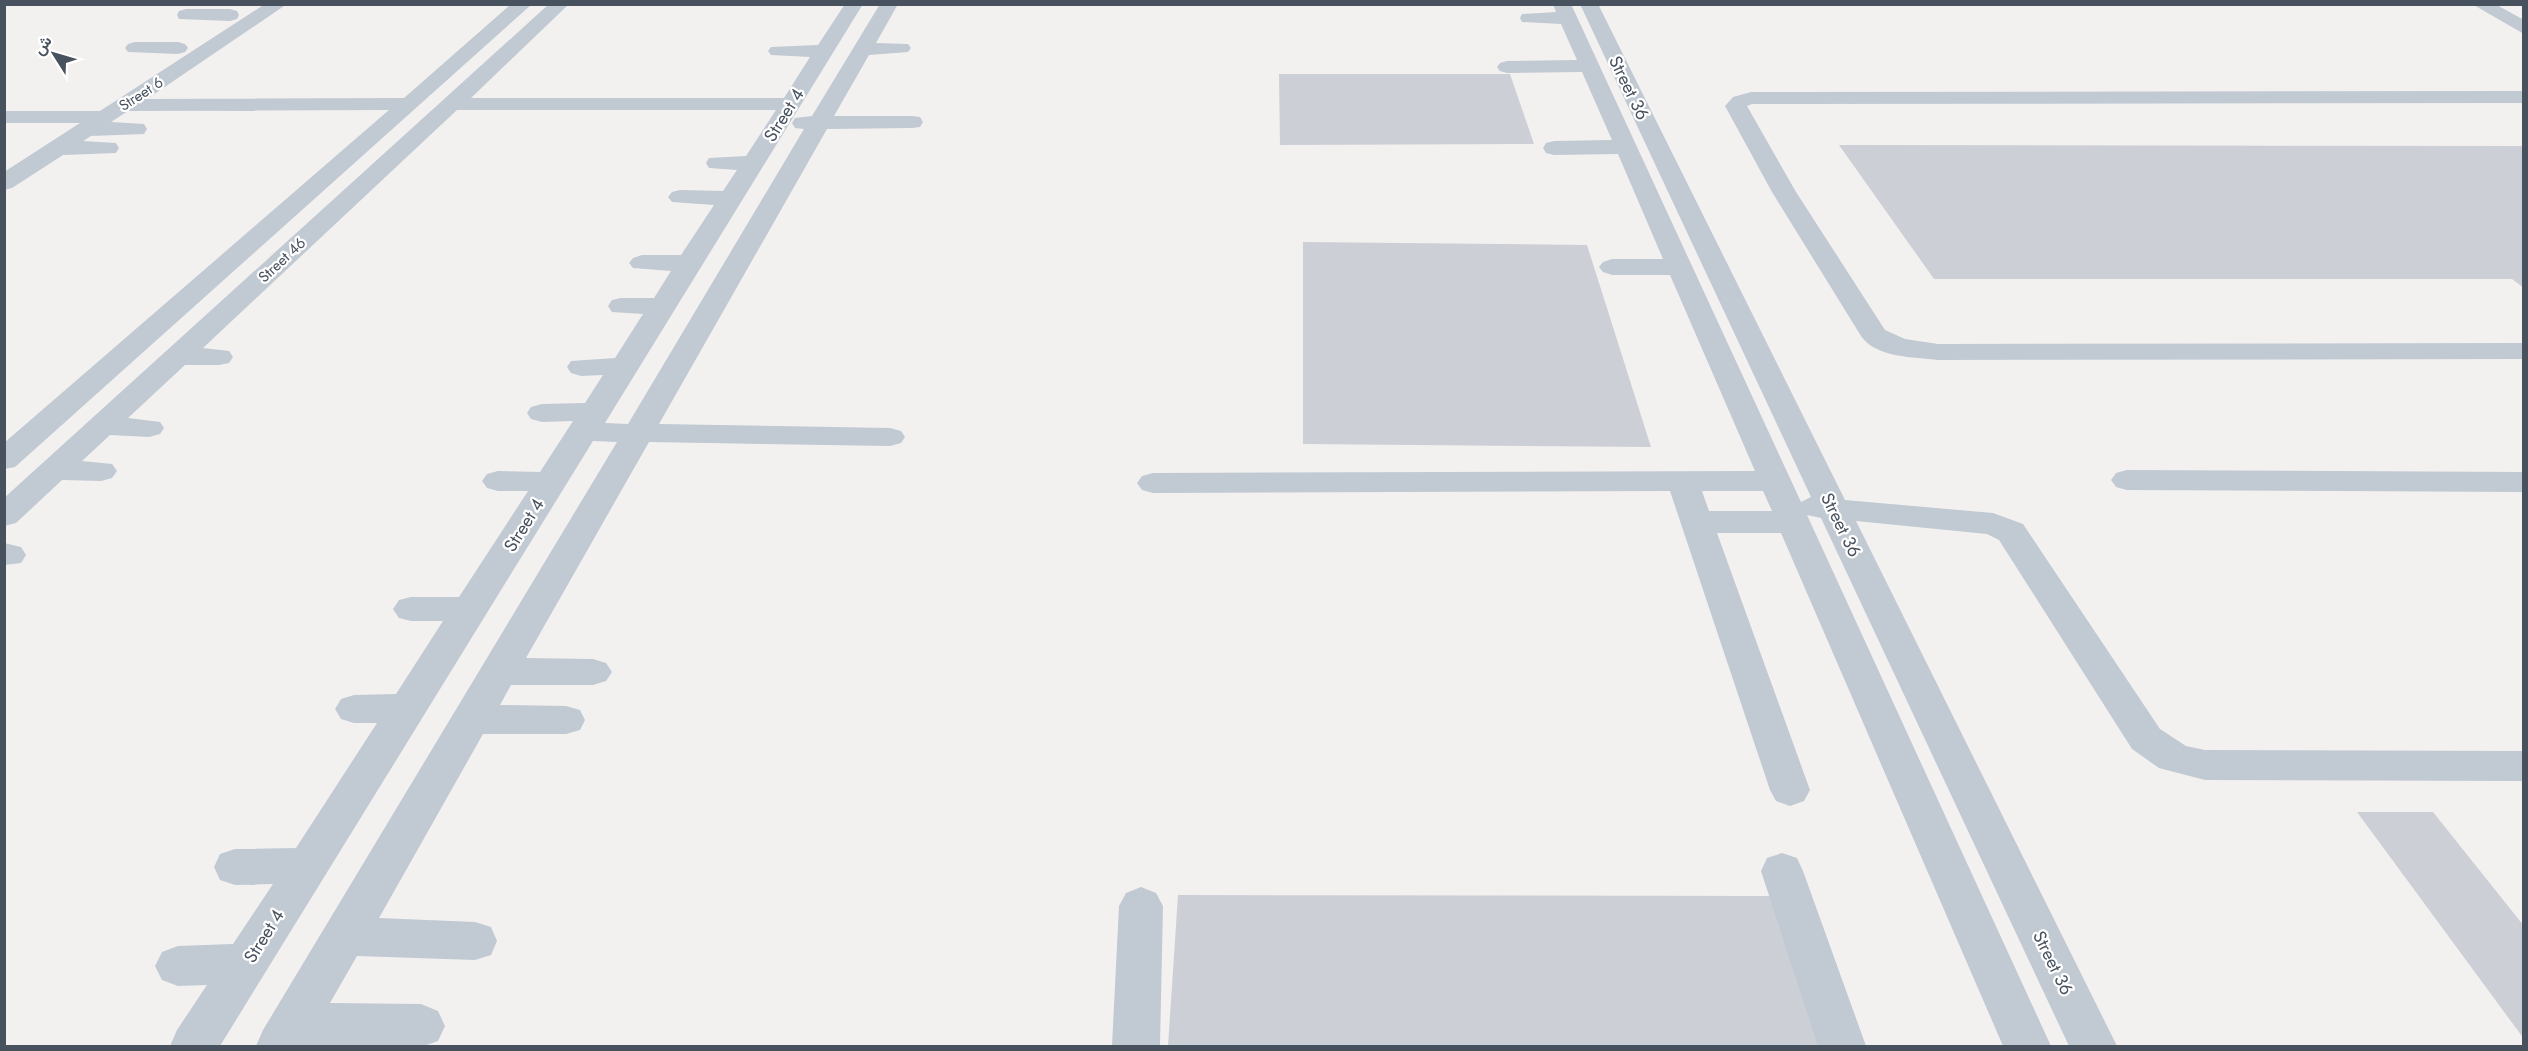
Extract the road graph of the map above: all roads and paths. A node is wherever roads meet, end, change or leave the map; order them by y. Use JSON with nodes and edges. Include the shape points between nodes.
{"nodes":[{"id":1,"x":278,"y":4,"type":"edge"},
{"id":2,"x":2481,"y":4,"type":"edge"},
{"id":3,"x":854,"y":5,"type":"edge"},
{"id":4,"x":888,"y":5,"type":"edge"},
{"id":5,"x":1573,"y":9,"type":"edge"},
{"id":6,"x":186,"y":15,"type":"dead end"},
{"id":7,"x":555,"y":16,"type":"edge"},
{"id":8,"x":236,"y":18,"type":"edge"},
{"id":9,"x":1529,"y":18,"type":"dead end"},
{"id":10,"x":499,"y":20,"type":"edge"},
{"id":11,"x":2523,"y":27,"type":"edge"},
{"id":12,"x":266,"y":36,"type":"dead end"},
{"id":13,"x":135,"y":48,"type":"dead end"},
{"id":14,"x":178,"y":48,"type":"junction"},
{"id":15,"x":902,"y":48,"type":"dead end"},
{"id":16,"x":210,"y":49,"type":"junction"},
{"id":17,"x":247,"y":49,"type":"dead end"},
{"id":18,"x":519,"y":49,"type":"junction"},
{"id":19,"x":863,"y":49,"type":"junction"},
{"id":20,"x":778,"y":51,"type":"dead end"},
{"id":21,"x":825,"y":51,"type":"junction"},
{"id":22,"x":1590,"y":66,"type":"junction"},
{"id":23,"x":1507,"y":67,"type":"dead end"},
{"id":24,"x":162,"y":81,"type":"junction"},
{"id":25,"x":197,"y":81,"type":"dead end"},
{"id":26,"x":475,"y":83,"type":"junction"},
{"id":27,"x":503,"y":83,"type":"dead end"},
{"id":28,"x":2523,"y":97,"type":"edge"},
{"id":29,"x":409,"y":104,"type":"junction"},
{"id":30,"x":124,"y":105,"type":"junction"},
{"id":31,"x":452,"y":112,"type":"junction"},
{"id":32,"x":785,"y":114,"type":"junction"},
{"id":33,"x":730,"y":116,"type":"dead end"},
{"id":34,"x":4,"y":117,"type":"edge"},
{"id":35,"x":912,"y":122,"type":"dead end"},
{"id":36,"x":78,"y":123,"type":"junction"},
{"id":37,"x":820,"y":123,"type":"junction"},
{"id":38,"x":136,"y":129,"type":"dead end"},
{"id":39,"x":4,"y":133,"type":"edge"},
{"id":40,"x":45,"y":141,"type":"junction"},
{"id":41,"x":1626,"y":147,"type":"junction"},
{"id":42,"x":108,"y":148,"type":"dead end"},
{"id":43,"x":1554,"y":148,"type":"dead end"},
{"id":44,"x":391,"y":160,"type":"junction"},
{"id":45,"x":421,"y":160,"type":"dead end"},
{"id":46,"x":717,"y":163,"type":"dead end"},
{"id":47,"x":753,"y":163,"type":"junction"},
{"id":48,"x":8,"y":193,"type":"edge"},
{"id":49,"x":305,"y":195,"type":"junction"},
{"id":50,"x":274,"y":196,"type":"dead end"},
{"id":51,"x":352,"y":196,"type":"junction"},
{"id":52,"x":383,"y":196,"type":"dead end"},
{"id":53,"x":680,"y":197,"type":"dead end"},
{"id":54,"x":732,"y":198,"type":"junction"},
{"id":55,"x":214,"y":247,"type":"dead end"},
{"id":56,"x":246,"y":247,"type":"junction"},
{"id":57,"x":747,"y":247,"type":"junction"},
{"id":58,"x":291,"y":252,"type":"junction"},
{"id":59,"x":325,"y":252,"type":"dead end"},
{"id":60,"x":695,"y":255,"type":"junction"},
{"id":61,"x":642,"y":263,"type":"dead end"},
{"id":62,"x":1612,"y":267,"type":"dead end"},
{"id":63,"x":1680,"y":267,"type":"junction"},
{"id":64,"x":181,"y":275,"type":"dead end"},
{"id":65,"x":215,"y":275,"type":"junction"},
{"id":66,"x":244,"y":296,"type":"junction"},
{"id":67,"x":280,"y":296,"type":"dead end"},
{"id":68,"x":621,"y":306,"type":"dead end"},
{"id":69,"x":663,"y":306,"type":"junction"},
{"id":70,"x":136,"y":337,"type":"junction"},
{"id":71,"x":185,"y":350,"type":"junction"},
{"id":72,"x":93,"y":351,"type":"dead end"},
{"id":73,"x":2523,"y":351,"type":"edge"},
{"id":74,"x":219,"y":357,"type":"dead end"},
{"id":75,"x":625,"y":366,"type":"junction"},
{"id":76,"x":581,"y":367,"type":"dead end"},
{"id":77,"x":44,"y":393,"type":"dead end"},
{"id":78,"x":81,"y":393,"type":"junction"},
{"id":79,"x":542,"y":413,"type":"dead end"},
{"id":80,"x":590,"y":422,"type":"junction"},
{"id":81,"x":102,"y":426,"type":"junction"},
{"id":82,"x":149,"y":428,"type":"dead end"},
{"id":83,"x":639,"y":433,"type":"junction"},
{"id":84,"x":890,"y":437,"type":"dead end"},
{"id":85,"x":4,"y":460,"type":"edge"},
{"id":86,"x":54,"y":470,"type":"junction"},
{"id":87,"x":101,"y":471,"type":"dead end"},
{"id":88,"x":2127,"y":480,"type":"dead end"},
{"id":89,"x":498,"y":481,"type":"dead end"},
{"id":90,"x":1682,"y":481,"type":"junction"},
{"id":91,"x":552,"y":482,"type":"junction"},
{"id":92,"x":2523,"y":482,"type":"edge"},
{"id":93,"x":1154,"y":483,"type":"dead end"},
{"id":94,"x":1785,"y":503,"type":"junction"},
{"id":95,"x":1832,"y":507,"type":"junction"},
{"id":96,"x":4,"y":516,"type":"edge"},
{"id":97,"x":1695,"y":522,"type":"junction"},
{"id":98,"x":411,"y":609,"type":"dead end"},
{"id":99,"x":472,"y":609,"type":"junction"},
{"id":100,"x":499,"y":671,"type":"junction"},
{"id":101,"x":593,"y":672,"type":"dead end"},
{"id":102,"x":408,"y":708,"type":"junction"},
{"id":103,"x":354,"y":709,"type":"dead end"},
{"id":104,"x":471,"y":719,"type":"junction"},
{"id":105,"x":566,"y":720,"type":"dead end"},
{"id":106,"x":2523,"y":766,"type":"edge"},
{"id":107,"x":1790,"y":790,"type":"dead end"},
{"id":108,"x":309,"y":865,"type":"junction"},
{"id":109,"x":235,"y":867,"type":"dead end"},
{"id":110,"x":1782,"y":871,"type":"dead end"},
{"id":111,"x":1142,"y":906,"type":"dead end"},
{"id":112,"x":345,"y":936,"type":"junction"},
{"id":113,"x":475,"y":941,"type":"dead end"},
{"id":114,"x":247,"y":964,"type":"junction"},
{"id":115,"x":178,"y":966,"type":"dead end"},
{"id":116,"x":422,"y":1026,"type":"dead end"},
{"id":117,"x":286,"y":1035,"type":"edge"},
{"id":118,"x":194,"y":1047,"type":"edge"},
{"id":119,"x":1136,"y":1047,"type":"edge"},
{"id":120,"x":1842,"y":1047,"type":"edge"},
{"id":121,"x":2027,"y":1047,"type":"edge"},
{"id":122,"x":2093,"y":1047,"type":"edge"}],
"edges":[{"from":1,"to":8,"type":"street","name":"Street 6"},
{"from":2,"to":11,"type":"street"},
{"from":3,"to":4,"type":"street"},
{"from":3,"to":21,"type":"street","name":"Street 4"},
{"from":4,"to":19,"type":"street","name":"Street 4"},
{"from":5,"to":9,"type":"street"},
{"from":5,"to":22,"type":"street","name":"Street 36"},
{"from":5,"to":95,"type":"street","name":"Street 36"},
{"from":6,"to":8,"type":"street"},
{"from":7,"to":18,"type":"street","name":"Street 46"},
{"from":8,"to":12,"type":"street"},
{"from":8,"to":14,"type":"street","name":"Street 6"},
{"from":8,"to":16,"type":"street","name":"Street 6"},
{"from":10,"to":18,"type":"street"},
{"from":10,"to":29,"type":"street","name":"Street 46","via":[[428,78]]},
{"from":13,"to":14,"type":"street"},
{"from":14,"to":36,"type":"street","name":"Street 6"},
{"from":15,"to":19,"type":"street"},
{"from":16,"to":17,"type":"street"},
{"from":16,"to":24,"type":"street","name":"Street 6"},
{"from":18,"to":26,"type":"street","name":"Street 46"},
{"from":19,"to":37,"type":"street","name":"Street 4"},
{"from":20,"to":21,"type":"street"},
{"from":21,"to":32,"type":"street","name":"Street 4"},
{"from":22,"to":23,"type":"street"},
{"from":22,"to":41,"type":"street","name":"Street 36"},
{"from":24,"to":25,"type":"street"},
{"from":24,"to":30,"type":"street","name":"Street 6"},
{"from":26,"to":27,"type":"street"},
{"from":26,"to":31,"type":"street","name":"Street 46"},
{"from":28,"to":73,"type":"street","via":[[1751,98],[1736,106],[1784,192],[1875,336],[1899,347],[1938,352]]},
{"from":29,"to":30,"type":"street"},
{"from":29,"to":49,"type":"street","name":"Street 46","via":[[366,134]]},
{"from":30,"to":36,"type":"street","name":"Street 6","via":[[106,117]]},
{"from":31,"to":32,"type":"street"},
{"from":31,"to":44,"type":"street","name":"Street 46"},
{"from":32,"to":33,"type":"street"},
{"from":32,"to":37,"type":"street"},
{"from":32,"to":47,"type":"street","name":"Street 4"},
{"from":34,"to":36,"type":"street"},
{"from":35,"to":37,"type":"street"},
{"from":36,"to":38,"type":"street"},
{"from":36,"to":40,"type":"street","name":"Street 6"},
{"from":37,"to":57,"type":"street","name":"Street 4"},
{"from":39,"to":40,"type":"street"},
{"from":40,"to":42,"type":"street"},
{"from":40,"to":48,"type":"street","name":"Street 6"},
{"from":41,"to":43,"type":"street"},
{"from":41,"to":63,"type":"street","name":"Street 36"},
{"from":44,"to":45,"type":"street"},
{"from":44,"to":51,"type":"street","name":"Street 46"},
{"from":46,"to":47,"type":"street"},
{"from":47,"to":54,"type":"street","name":"Street 4"},
{"from":49,"to":50,"type":"street"},
{"from":49,"to":51,"type":"street"},
{"from":49,"to":56,"type":"street","name":"Street 46"},
{"from":51,"to":52,"type":"street"},
{"from":51,"to":58,"type":"street","name":"Street 46"},
{"from":53,"to":54,"type":"street"},
{"from":54,"to":60,"type":"street","name":"Street 4"},
{"from":55,"to":56,"type":"street"},
{"from":56,"to":65,"type":"street","name":"Street 46"},
{"from":57,"to":60,"type":"street"},
{"from":57,"to":83,"type":"street","name":"Street 4"},
{"from":58,"to":59,"type":"street"},
{"from":58,"to":66,"type":"street","name":"Street 46"},
{"from":60,"to":61,"type":"street"},
{"from":60,"to":69,"type":"street","name":"Street 4"},
{"from":62,"to":63,"type":"street"},
{"from":63,"to":94,"type":"street","name":"Street 36"},
{"from":64,"to":65,"type":"street"},
{"from":65,"to":70,"type":"street","name":"Street 46"},
{"from":66,"to":67,"type":"street"},
{"from":66,"to":71,"type":"street","name":"Street 46"},
{"from":68,"to":69,"type":"street"},
{"from":69,"to":75,"type":"street","name":"Street 4"},
{"from":70,"to":71,"type":"street"},
{"from":70,"to":72,"type":"street"},
{"from":70,"to":78,"type":"street","name":"Street 46"},
{"from":71,"to":74,"type":"street"},
{"from":71,"to":81,"type":"street","name":"Street 46"},
{"from":75,"to":76,"type":"street"},
{"from":75,"to":80,"type":"street","name":"Street 4"},
{"from":77,"to":78,"type":"street"},
{"from":78,"to":85,"type":"street","name":"Street 46"},
{"from":79,"to":80,"type":"street"},
{"from":80,"to":83,"type":"street"},
{"from":80,"to":91,"type":"street","name":"Street 4"},
{"from":81,"to":82,"type":"street"},
{"from":81,"to":86,"type":"street","name":"Street 46"},
{"from":83,"to":84,"type":"street"},
{"from":83,"to":100,"type":"street","name":"Street 4"},
{"from":86,"to":87,"type":"street"},
{"from":86,"to":96,"type":"street","name":"Street 46"},
{"from":88,"to":92,"type":"street"},
{"from":89,"to":91,"type":"street"},
{"from":90,"to":93,"type":"street"},
{"from":90,"to":94,"type":"street"},
{"from":90,"to":97,"type":"street"},
{"from":91,"to":99,"type":"street","name":"Street 4"},
{"from":94,"to":95,"type":"street"},
{"from":94,"to":97,"type":"street"},
{"from":94,"to":121,"type":"street","name":"Street 36"},
{"from":95,"to":106,"type":"street","via":[[1993,524],[2012,532],[2146,739],[2163,754],[2181,761],[2205,765]]},
{"from":95,"to":122,"type":"street","name":"Street 36"},
{"from":97,"to":107,"type":"street"},
{"from":98,"to":99,"type":"street"},
{"from":99,"to":102,"type":"street","name":"Street 4"},
{"from":100,"to":101,"type":"street"},
{"from":100,"to":104,"type":"street","name":"Street 4"},
{"from":102,"to":103,"type":"street"},
{"from":102,"to":108,"type":"street","name":"Street 4"},
{"from":104,"to":105,"type":"street"},
{"from":104,"to":112,"type":"street","name":"Street 4"},
{"from":108,"to":109,"type":"street"},
{"from":108,"to":114,"type":"street","name":"Street 4"},
{"from":110,"to":120,"type":"street"},
{"from":111,"to":119,"type":"street"},
{"from":112,"to":113,"type":"street"},
{"from":112,"to":117,"type":"street","name":"Street 4"},
{"from":114,"to":115,"type":"street"},
{"from":114,"to":118,"type":"street","name":"Street 4"},
{"from":116,"to":117,"type":"street"}]}
